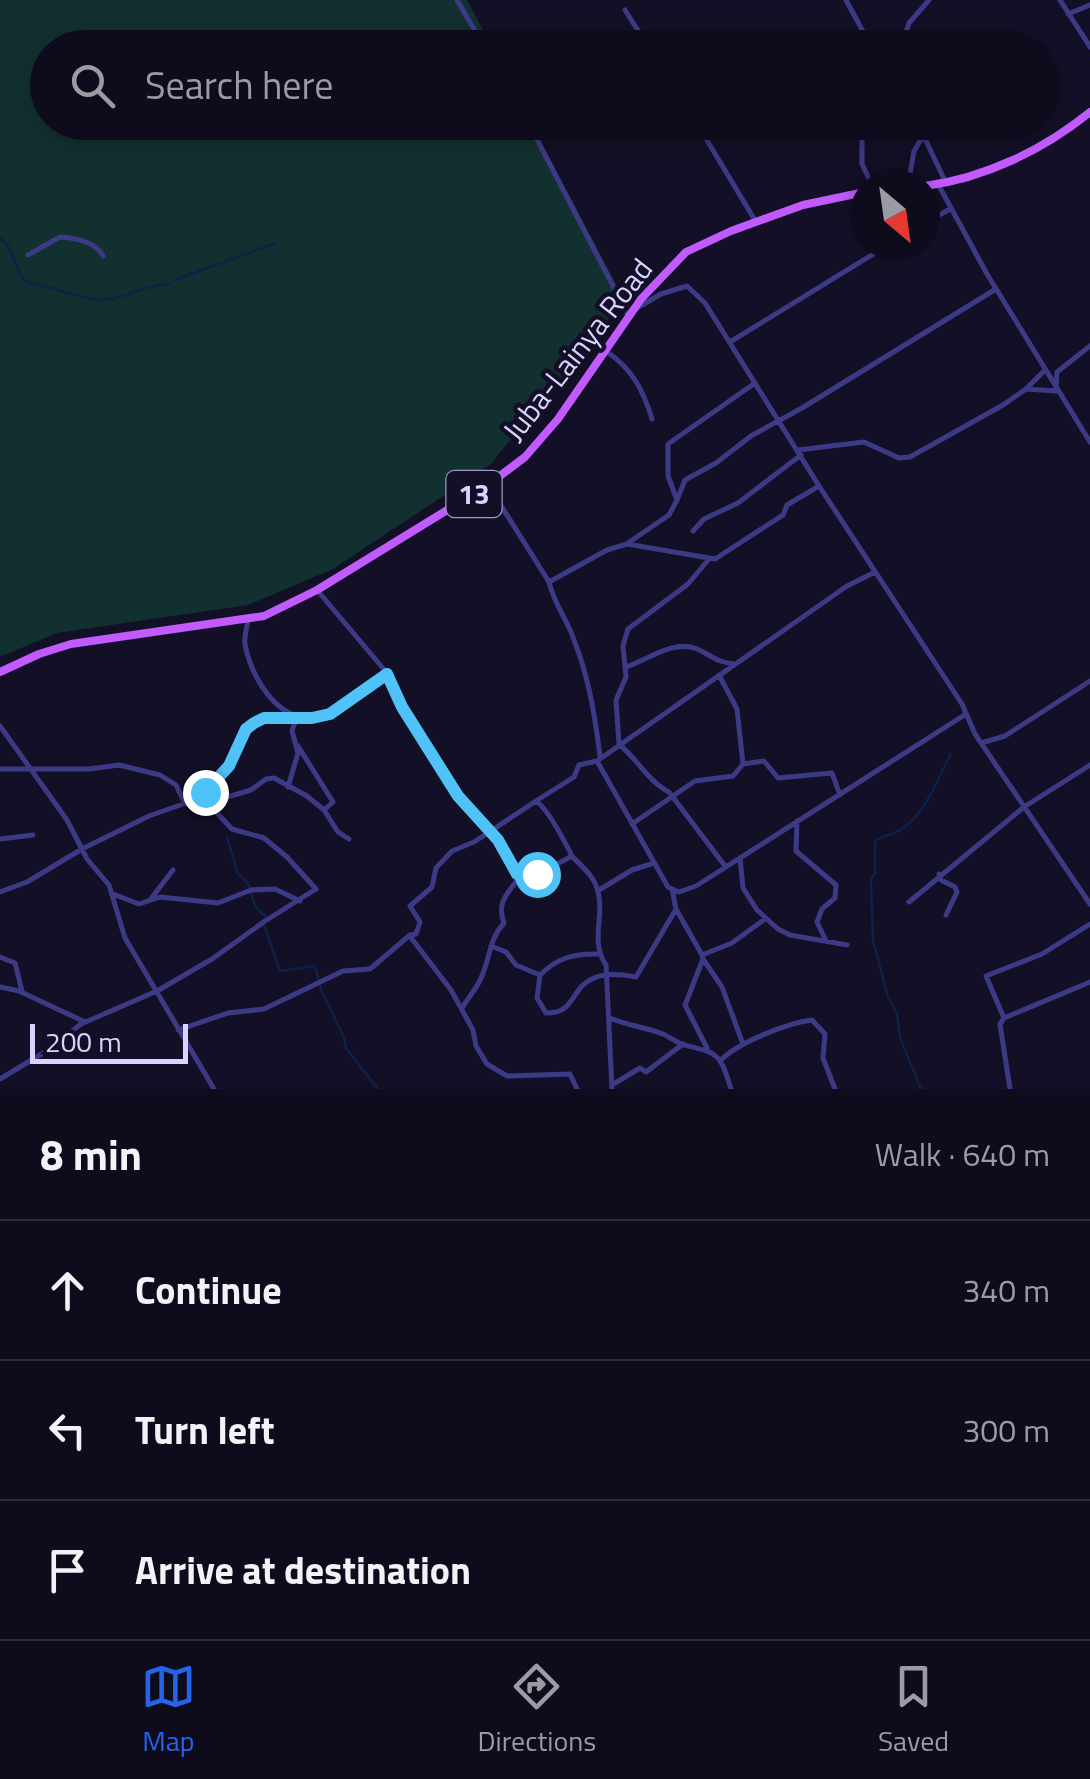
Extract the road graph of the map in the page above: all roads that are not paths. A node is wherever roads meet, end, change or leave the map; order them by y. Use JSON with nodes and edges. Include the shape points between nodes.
{"nodes":[{"id":1,"x":457,"y":0,"type":"edge"},
{"id":2,"x":846,"y":0,"type":"edge"},
{"id":3,"x":929,"y":0,"type":"edge"},
{"id":4,"x":1060,"y":0,"type":"edge"},
{"id":5,"x":1090,"y":5,"type":"edge"},
{"id":6,"x":626,"y":10,"type":"dead end"},
{"id":7,"x":1068,"y":14,"type":"junction"},
{"id":8,"x":475,"y":30,"type":"edge"},
{"id":9,"x":639,"y":30,"type":"edge"},
{"id":10,"x":862,"y":30,"type":"edge"},
{"id":11,"x":907,"y":30,"type":"edge"},
{"id":12,"x":1090,"y":47,"type":"edge"},
{"id":13,"x":1090,"y":112,"type":"edge"},
{"id":14,"x":1060,"y":131,"type":"edge"},
{"id":15,"x":537,"y":140,"type":"edge"},
{"id":16,"x":707,"y":140,"type":"edge"},
{"id":17,"x":862,"y":140,"type":"edge"},
{"id":18,"x":920,"y":140,"type":"edge"},
{"id":19,"x":925,"y":140,"type":"edge"},
{"id":20,"x":1045,"y":140,"type":"edge"},
{"id":21,"x":865,"y":170,"type":"edge"},
{"id":22,"x":911,"y":170,"type":"edge"},
{"id":23,"x":942,"y":184,"type":"junction"},
{"id":24,"x":850,"y":195,"type":"edge"},
{"id":25,"x":950,"y":209,"type":"junction"},
{"id":26,"x":940,"y":215,"type":"edge"},
{"id":27,"x":756,"y":222,"type":"junction"},
{"id":28,"x":28,"y":255,"type":"dead end"},
{"id":29,"x":104,"y":256,"type":"dead end"},
{"id":30,"x":864,"y":260,"type":"edge"},
{"id":31,"x":996,"y":289,"type":"junction"},
{"id":32,"x":638,"y":308,"type":"junction"},
{"id":33,"x":630,"y":318,"type":"junction"},
{"id":34,"x":730,"y":342,"type":"junction"},
{"id":35,"x":1090,"y":346,"type":"edge"},
{"id":36,"x":606,"y":351,"type":"junction"},
{"id":37,"x":1045,"y":370,"type":"junction"},
{"id":38,"x":755,"y":383,"type":"junction"},
{"id":39,"x":1026,"y":389,"type":"junction"},
{"id":40,"x":1056,"y":390,"type":"junction"},
{"id":41,"x":652,"y":419,"type":"dead end"},
{"id":42,"x":777,"y":420,"type":"junction"},
{"id":43,"x":1090,"y":442,"type":"edge"},
{"id":44,"x":799,"y":453,"type":"junction"},
{"id":45,"x":488,"y":485,"type":"junction"},
{"id":46,"x":819,"y":486,"type":"junction"},
{"id":47,"x":677,"y":500,"type":"junction"},
{"id":48,"x":693,"y":531,"type":"dead end"},
{"id":49,"x":627,"y":544,"type":"junction"},
{"id":50,"x":709,"y":559,"type":"junction"},
{"id":51,"x":875,"y":572,"type":"junction"},
{"id":52,"x":548,"y":582,"type":"junction"},
{"id":53,"x":317,"y":590,"type":"junction"},
{"id":54,"x":248,"y":620,"type":"junction"},
{"id":55,"x":735,"y":664,"type":"junction"},
{"id":56,"x":626,"y":667,"type":"junction"},
{"id":57,"x":0,"y":672,"type":"edge"},
{"id":58,"x":387,"y":674,"type":"junction"},
{"id":59,"x":719,"y":675,"type":"junction"},
{"id":60,"x":1090,"y":682,"type":"edge"},
{"id":61,"x":966,"y":714,"type":"junction"},
{"id":62,"x":297,"y":716,"type":"junction"},
{"id":63,"x":0,"y":726,"type":"edge"},
{"id":64,"x":294,"y":739,"type":"junction"},
{"id":65,"x":981,"y":743,"type":"junction"},
{"id":66,"x":619,"y":744,"type":"junction"},
{"id":67,"x":599,"y":759,"type":"junction"},
{"id":68,"x":743,"y":764,"type":"junction"},
{"id":69,"x":1090,"y":765,"type":"edge"},
{"id":70,"x":0,"y":769,"type":"edge"},
{"id":71,"x":30,"y":770,"type":"junction"},
{"id":72,"x":288,"y":787,"type":"junction"},
{"id":73,"x":840,"y":795,"type":"junction"},
{"id":74,"x":673,"y":797,"type":"junction"},
{"id":75,"x":199,"y":798,"type":"junction"},
{"id":76,"x":536,"y":801,"type":"junction"},
{"id":77,"x":185,"y":804,"type":"junction"},
{"id":78,"x":1024,"y":806,"type":"junction"},
{"id":79,"x":324,"y":810,"type":"junction"},
{"id":80,"x":797,"y":821,"type":"junction"},
{"id":81,"x":632,"y":824,"type":"junction"},
{"id":82,"x":489,"y":830,"type":"junction"},
{"id":83,"x":33,"y":835,"type":"dead end"},
{"id":84,"x":350,"y":839,"type":"dead end"},
{"id":85,"x":0,"y":840,"type":"edge"},
{"id":86,"x":82,"y":849,"type":"junction"},
{"id":87,"x":572,"y":856,"type":"junction"},
{"id":88,"x":740,"y":858,"type":"junction"},
{"id":89,"x":654,"y":863,"type":"junction"},
{"id":90,"x":726,"y":866,"type":"junction"},
{"id":91,"x":172,"y":870,"type":"dead end"},
{"id":92,"x":940,"y":874,"type":"junction"},
{"id":93,"x":520,"y":876,"type":"junction"},
{"id":94,"x":672,"y":889,"type":"junction"},
{"id":95,"x":598,"y":890,"type":"junction"},
{"id":96,"x":0,"y":892,"type":"edge"},
{"id":97,"x":112,"y":893,"type":"junction"},
{"id":98,"x":150,"y":900,"type":"junction"},
{"id":99,"x":300,"y":900,"type":"junction"},
{"id":100,"x":909,"y":902,"type":"dead end"},
{"id":101,"x":1090,"y":904,"type":"edge"},
{"id":102,"x":676,"y":909,"type":"junction"},
{"id":103,"x":946,"y":915,"type":"dead end"},
{"id":104,"x":765,"y":919,"type":"junction"},
{"id":105,"x":1090,"y":924,"type":"edge"},
{"id":106,"x":411,"y":934,"type":"junction"},
{"id":107,"x":827,"y":942,"type":"junction"},
{"id":108,"x":491,"y":946,"type":"junction"},
{"id":109,"x":847,"y":946,"type":"dead end"},
{"id":110,"x":598,"y":954,"type":"junction"},
{"id":111,"x":0,"y":956,"type":"edge"},
{"id":112,"x":703,"y":957,"type":"junction"},
{"id":113,"x":606,"y":974,"type":"junction"},
{"id":114,"x":540,"y":975,"type":"junction"},
{"id":115,"x":1090,"y":982,"type":"edge"},
{"id":116,"x":0,"y":987,"type":"edge"},
{"id":117,"x":157,"y":991,"type":"junction"},
{"id":118,"x":22,"y":992,"type":"junction"},
{"id":119,"x":462,"y":1008,"type":"junction"},
{"id":120,"x":610,"y":1018,"type":"junction"},
{"id":121,"x":1004,"y":1018,"type":"junction"},
{"id":122,"x":85,"y":1022,"type":"junction"},
{"id":123,"x":178,"y":1030,"type":"junction"},
{"id":124,"x":683,"y":1044,"type":"junction"},
{"id":125,"x":742,"y":1044,"type":"junction"},
{"id":126,"x":707,"y":1048,"type":"junction"},
{"id":127,"x":720,"y":1061,"type":"junction"},
{"id":128,"x":0,"y":1079,"type":"edge"},
{"id":129,"x":612,"y":1087,"type":"edge"},
{"id":130,"x":214,"y":1089,"type":"edge"},
{"id":131,"x":577,"y":1089,"type":"edge"},
{"id":132,"x":731,"y":1089,"type":"edge"},
{"id":133,"x":835,"y":1089,"type":"edge"},
{"id":134,"x":1010,"y":1089,"type":"edge"}],
"edges":[{"from":1,"to":8,"type":"street"},
{"from":2,"to":10,"type":"street"},
{"from":3,"to":11,"type":"street"},
{"from":4,"to":7,"type":"street"},
{"from":5,"to":7,"type":"street"},
{"from":6,"to":9,"type":"street"},
{"from":7,"to":12,"type":"street"},
{"from":13,"to":14,"type":"main road"},
{"from":15,"to":33,"type":"street"},
{"from":16,"to":27,"type":"street"},
{"from":17,"to":21,"type":"street"},
{"from":18,"to":22,"type":"street"},
{"from":19,"to":23,"type":"street"},
{"from":20,"to":23,"type":"main road","via":[[989,172]]},
{"from":23,"to":25,"type":"street"},
{"from":24,"to":27,"type":"main road","name":"Juba-Lainya Road","number":"13"},
{"from":25,"to":26,"type":"street"},
{"from":25,"to":31,"type":"street"},
{"from":27,"to":32,"type":"main road","name":"Juba-Lainya Road","number":"13","via":[[686,252]]},
{"from":28,"to":29,"type":"street","via":[[60,236],[88,243]]},
{"from":30,"to":34,"type":"street"},
{"from":31,"to":37,"type":"street"},
{"from":31,"to":42,"type":"street"},
{"from":32,"to":33,"type":"main road","name":"Juba-Lainya Road","number":"13"},
{"from":32,"to":34,"type":"street","via":[[687,286]]},
{"from":33,"to":36,"type":"main road","name":"Juba-Lainya Road","number":"13"},
{"from":34,"to":38,"type":"street"},
{"from":35,"to":40,"type":"street","via":[[1057,372]]},
{"from":36,"to":41,"type":"street","via":[[633,374]]},
{"from":36,"to":45,"type":"main road","name":"Juba-Lainya Road","number":"13","via":[[540,441]]},
{"from":37,"to":39,"type":"street"},
{"from":37,"to":40,"type":"street"},
{"from":38,"to":42,"type":"street"},
{"from":38,"to":47,"type":"street","via":[[668,444],[668,476]]},
{"from":39,"to":40,"type":"street"},
{"from":39,"to":44,"type":"street","via":[[910,457],[864,442]]},
{"from":40,"to":43,"type":"street"},
{"from":42,"to":44,"type":"street"},
{"from":42,"to":47,"type":"street","via":[[685,480]]},
{"from":44,"to":46,"type":"street"},
{"from":44,"to":48,"type":"street","via":[[752,494]]},
{"from":45,"to":52,"type":"street"},
{"from":45,"to":53,"type":"main road","name":"Juba-Lainya Road","number":"13"},
{"from":46,"to":50,"type":"street","via":[[726,554]]},
{"from":46,"to":51,"type":"street"},
{"from":47,"to":49,"type":"street","via":[[670,515]]},
{"from":49,"to":50,"type":"street"},
{"from":49,"to":52,"type":"street"},
{"from":50,"to":56,"type":"street","via":[[688,584],[628,629],[622,646]]},
{"from":51,"to":55,"type":"street"},
{"from":51,"to":61,"type":"street"},
{"from":52,"to":67,"type":"street","via":[[590,688]]},
{"from":53,"to":54,"type":"main road","name":"Juba-Lainya Road","number":"13"},
{"from":53,"to":58,"type":"street"},
{"from":54,"to":57,"type":"main road","name":"Juba-Lainya Road","number":"13","via":[[108,636]]},
{"from":54,"to":62,"type":"street","via":[[245,643],[260,681],[278,708]]},
{"from":55,"to":56,"type":"street","via":[[677,647]]},
{"from":55,"to":59,"type":"street"},
{"from":56,"to":66,"type":"street","via":[[616,700]]},
{"from":58,"to":62,"type":"street","via":[[330,714]]},
{"from":58,"to":82,"type":"street","via":[[458,796]]},
{"from":59,"to":66,"type":"street"},
{"from":59,"to":68,"type":"street","via":[[736,709]]},
{"from":60,"to":65,"type":"street","via":[[1005,736]]},
{"from":61,"to":65,"type":"street"},
{"from":61,"to":73,"type":"street"},
{"from":62,"to":64,"type":"street"},
{"from":62,"to":75,"type":"street","via":[[264,718],[246,729],[229,766]]},
{"from":63,"to":71,"type":"street"},
{"from":64,"to":72,"type":"street","via":[[298,753]]},
{"from":64,"to":79,"type":"street","via":[[333,802]]},
{"from":65,"to":78,"type":"street"},
{"from":66,"to":67,"type":"street"},
{"from":66,"to":74,"type":"street"},
{"from":67,"to":76,"type":"street","via":[[579,765],[574,777]]},
{"from":67,"to":81,"type":"street"},
{"from":68,"to":73,"type":"street","via":[[764,762],[778,778],[832,773]]},
{"from":68,"to":74,"type":"street","via":[[733,776],[695,781]]},
{"from":69,"to":78,"type":"street"},
{"from":70,"to":71,"type":"street"},
{"from":71,"to":77,"type":"street","via":[[115,765],[154,772],[175,784]]},
{"from":71,"to":86,"type":"street"},
{"from":72,"to":75,"type":"street","via":[[269,778],[244,792]]},
{"from":72,"to":79,"type":"street"},
{"from":73,"to":80,"type":"street"},
{"from":74,"to":81,"type":"street"},
{"from":74,"to":90,"type":"street"},
{"from":75,"to":77,"type":"street"},
{"from":75,"to":99,"type":"street","via":[[232,830],[264,838],[287,857],[316,889]]},
{"from":76,"to":82,"type":"street"},
{"from":76,"to":87,"type":"street","via":[[548,809]]},
{"from":77,"to":86,"type":"street"},
{"from":78,"to":92,"type":"street"},
{"from":78,"to":101,"type":"street"},
{"from":79,"to":84,"type":"street"},
{"from":80,"to":88,"type":"street"},
{"from":80,"to":107,"type":"street","via":[[796,851],[836,885],[818,922]]},
{"from":81,"to":89,"type":"street"},
{"from":82,"to":93,"type":"street"},
{"from":82,"to":106,"type":"street","via":[[436,868],[432,887],[410,906],[420,922]]},
{"from":83,"to":85,"type":"street"},
{"from":86,"to":96,"type":"street"},
{"from":86,"to":97,"type":"street"},
{"from":87,"to":93,"type":"street","via":[[529,879]]},
{"from":87,"to":95,"type":"street"},
{"from":88,"to":90,"type":"street"},
{"from":88,"to":104,"type":"street","via":[[743,888]]},
{"from":89,"to":94,"type":"street"},
{"from":89,"to":95,"type":"street"},
{"from":90,"to":94,"type":"street","via":[[687,890]]},
{"from":91,"to":98,"type":"street"},
{"from":92,"to":100,"type":"street"},
{"from":92,"to":103,"type":"street","via":[[957,892]]},
{"from":93,"to":108,"type":"street","via":[[502,897],[504,923]]},
{"from":94,"to":102,"type":"street"},
{"from":95,"to":110,"type":"street"},
{"from":97,"to":98,"type":"street","via":[[139,904]]},
{"from":97,"to":117,"type":"street","via":[[126,938]]},
{"from":98,"to":99,"type":"street","via":[[206,904],[275,889]]},
{"from":99,"to":117,"type":"street"},
{"from":102,"to":112,"type":"street"},
{"from":102,"to":113,"type":"street","via":[[636,977]]},
{"from":104,"to":107,"type":"street","via":[[790,935]]},
{"from":104,"to":112,"type":"street"},
{"from":105,"to":121,"type":"street","via":[[1042,954],[987,975]]},
{"from":106,"to":119,"type":"street"},
{"from":106,"to":123,"type":"street","via":[[370,970],[343,970],[264,1009]]},
{"from":107,"to":109,"type":"street"},
{"from":108,"to":114,"type":"street"},
{"from":108,"to":119,"type":"street"},
{"from":110,"to":113,"type":"street"},
{"from":110,"to":114,"type":"street","via":[[566,958]]},
{"from":111,"to":118,"type":"street","via":[[16,965]]},
{"from":112,"to":125,"type":"street","via":[[722,987]]},
{"from":112,"to":126,"type":"street","via":[[686,1005]]},
{"from":113,"to":114,"type":"street","via":[[581,987],[568,1006],[546,1014],[537,998]]},
{"from":113,"to":120,"type":"street"},
{"from":115,"to":121,"type":"street"},
{"from":116,"to":118,"type":"street"},
{"from":117,"to":122,"type":"street"},
{"from":117,"to":123,"type":"street"},
{"from":118,"to":122,"type":"street"},
{"from":119,"to":131,"type":"street","via":[[476,1046],[496,1071],[570,1074]]},
{"from":120,"to":124,"type":"street"},
{"from":120,"to":129,"type":"street"},
{"from":121,"to":134,"type":"street"},
{"from":122,"to":128,"type":"street"},
{"from":123,"to":130,"type":"street"},
{"from":124,"to":126,"type":"street"},
{"from":124,"to":129,"type":"street"},
{"from":125,"to":127,"type":"street"},
{"from":125,"to":133,"type":"street","via":[[812,1020],[826,1034],[823,1058]]},
{"from":126,"to":127,"type":"street"},
{"from":127,"to":132,"type":"street"}]}
